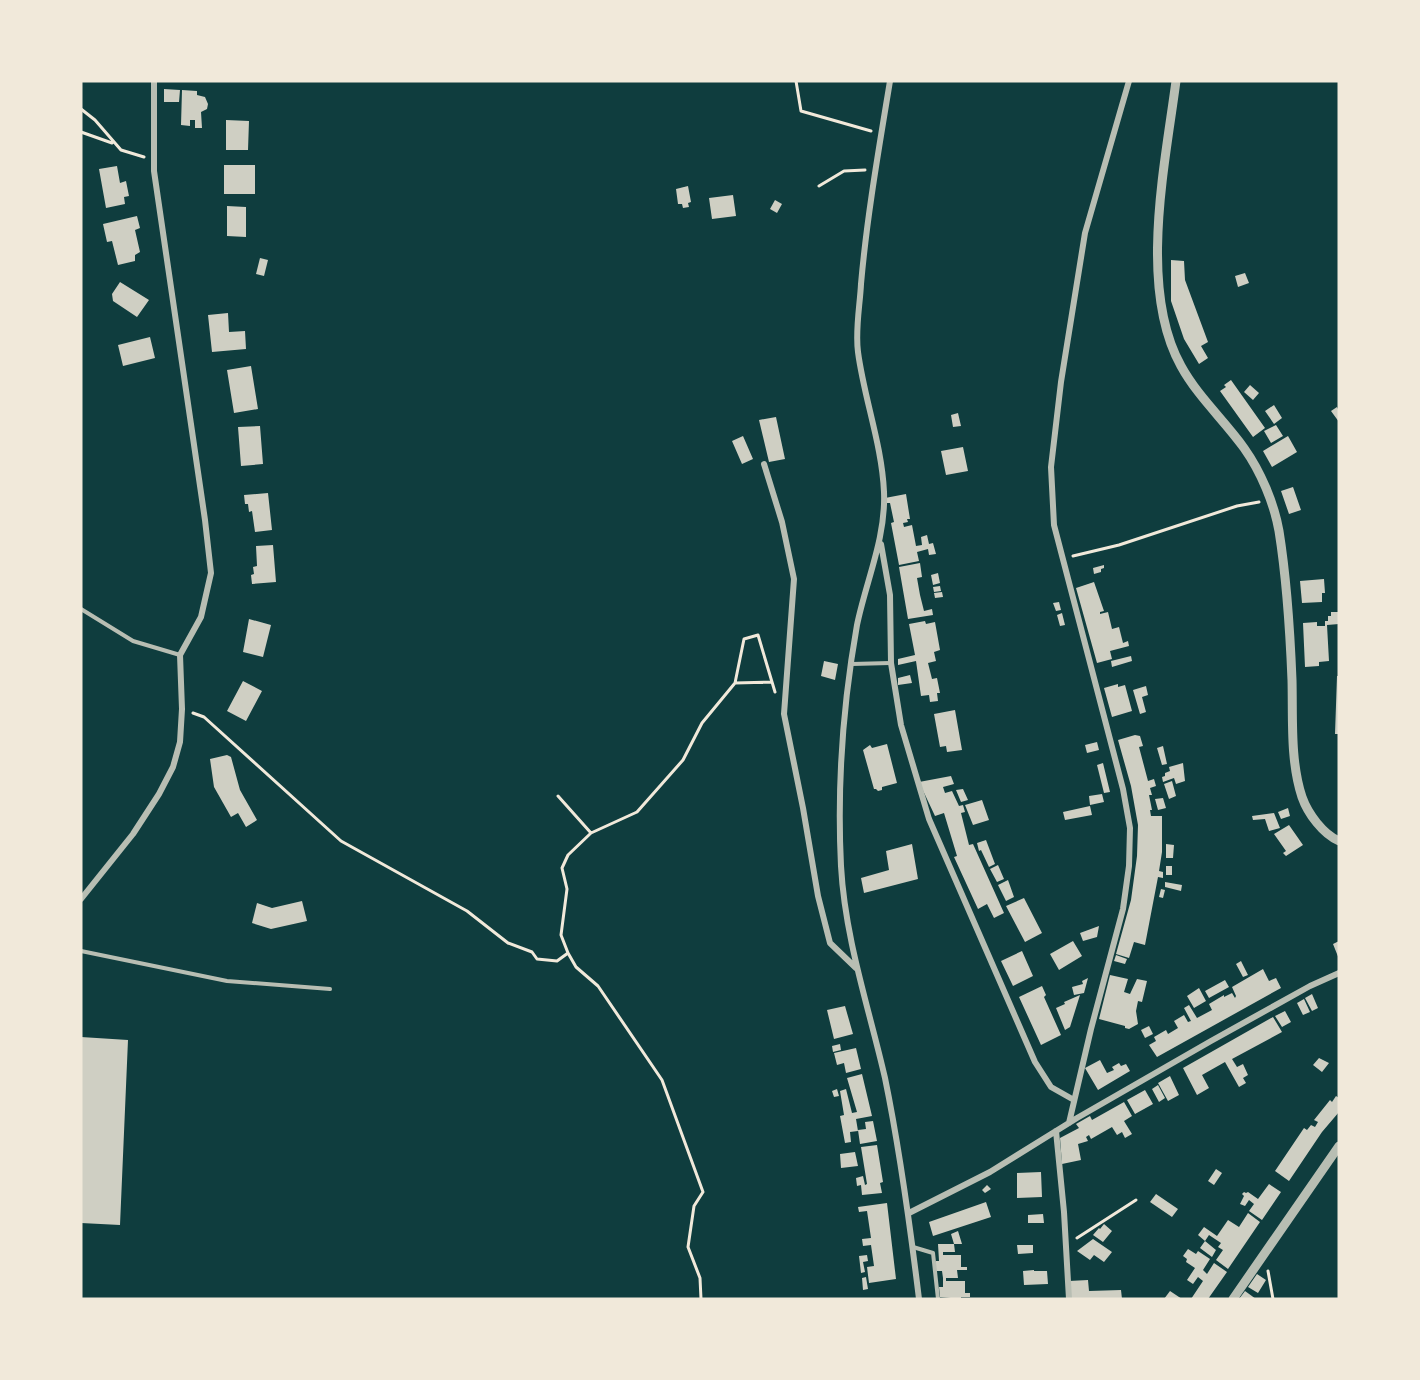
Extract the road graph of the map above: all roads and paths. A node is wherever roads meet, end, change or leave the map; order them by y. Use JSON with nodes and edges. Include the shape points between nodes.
{"nodes":[{"id":1,"x":154,"y":81,"type":"edge"},
{"id":2,"x":796,"y":81,"type":"edge"},
{"id":3,"x":890,"y":81,"type":"edge"},
{"id":4,"x":1129,"y":81,"type":"edge"},
{"id":5,"x":1176,"y":81,"type":"edge"},
{"id":6,"x":81,"y":109,"type":"edge"},
{"id":7,"x":81,"y":132,"type":"edge"},
{"id":8,"x":882,"y":133,"type":"junction"},
{"id":9,"x":113,"y":144,"type":"junction"},
{"id":10,"x":154,"y":159,"type":"junction"},
{"id":11,"x":876,"y":169,"type":"junction"},
{"id":12,"x":819,"y":186,"type":"dead end"},
{"id":13,"x":764,"y":464,"type":"dead end"},
{"id":14,"x":1270,"y":500,"type":"junction"},
{"id":15,"x":880,"y":541,"type":"junction"},
{"id":16,"x":1064,"y":559,"type":"junction"},
{"id":17,"x":81,"y":609,"type":"edge"},
{"id":18,"x":180,"y":655,"type":"junction"},
{"id":19,"x":852,"y":663,"type":"junction"},
{"id":20,"x":891,"y":663,"type":"junction"},
{"id":21,"x":771,"y":682,"type":"junction"},
{"id":22,"x":735,"y":683,"type":"junction"},
{"id":23,"x":775,"y":693,"type":"dead end"},
{"id":24,"x":183,"y":710,"type":"junction"},
{"id":25,"x":558,"y":796,"type":"dead end"},
{"id":26,"x":591,"y":833,"type":"junction"},
{"id":27,"x":1339,"y":841,"type":"edge"},
{"id":28,"x":81,"y":899,"type":"edge"},
{"id":29,"x":81,"y":951,"type":"edge"},
{"id":30,"x":568,"y":953,"type":"junction"},
{"id":31,"x":856,"y":969,"type":"junction"},
{"id":32,"x":1339,"y":973,"type":"edge"},
{"id":33,"x":330,"y":990,"type":"dead end"},
{"id":34,"x":1074,"y":1100,"type":"junction"},
{"id":35,"x":1069,"y":1123,"type":"junction"},
{"id":36,"x":1056,"y":1131,"type":"junction"},
{"id":37,"x":1339,"y":1146,"type":"edge"},
{"id":38,"x":1136,"y":1200,"type":"dead end"},
{"id":39,"x":909,"y":1213,"type":"junction"},
{"id":40,"x":1066,"y":1245,"type":"junction"},
{"id":41,"x":913,"y":1247,"type":"junction"},
{"id":42,"x":1265,"y":1254,"type":"junction"},
{"id":43,"x":701,"y":1299,"type":"edge"},
{"id":44,"x":919,"y":1299,"type":"edge"},
{"id":45,"x":938,"y":1299,"type":"edge"},
{"id":46,"x":1069,"y":1299,"type":"edge"},
{"id":47,"x":1233,"y":1299,"type":"edge"},
{"id":48,"x":1273,"y":1299,"type":"edge"}],
"edges":[{"from":1,"to":10,"type":"street"},
{"from":2,"to":8,"type":"path","via":[[801,111]]},
{"from":3,"to":8,"type":"street"},
{"from":4,"to":16,"type":"street","via":[[1085,233],[1061,382],[1052,467],[1054,525]]},
{"from":5,"to":14,"type":"street","via":[[1159,227],[1161,311],[1180,365],[1245,450]]},
{"from":6,"to":9,"type":"path"},
{"from":7,"to":9,"type":"path"},
{"from":8,"to":11,"type":"street"},
{"from":9,"to":10,"type":"path"},
{"from":10,"to":18,"type":"street","via":[[211,573],[201,617]]},
{"from":11,"to":12,"type":"path","via":[[844,171]]},
{"from":11,"to":15,"type":"street","via":[[865,237],[857,349],[884,492]]},
{"from":13,"to":31,"type":"street","via":[[794,579],[784,714],[830,943]]},
{"from":14,"to":16,"type":"path","via":[[1238,506],[1119,546]]},
{"from":14,"to":27,"type":"street","via":[[1286,570],[1296,774],[1303,799],[1316,822]]},
{"from":15,"to":19,"type":"street"},
{"from":15,"to":20,"type":"street","via":[[890,595]]},
{"from":16,"to":34,"type":"street","via":[[1130,828],[1123,909]]},
{"from":17,"to":18,"type":"lane","via":[[133,641]]},
{"from":18,"to":24,"type":"street"},
{"from":19,"to":20,"type":"lane"},
{"from":19,"to":31,"type":"street","via":[[840,766],[841,868]]},
{"from":20,"to":34,"type":"street","via":[[901,725],[929,819],[1035,1062],[1051,1087]]},
{"from":21,"to":22,"type":"path"},
{"from":21,"to":22,"type":"path","via":[[758,635],[744,639]]},
{"from":21,"to":23,"type":"path"},
{"from":22,"to":26,"type":"path","via":[[702,723],[683,760],[637,812]]},
{"from":24,"to":28,"type":"street","via":[[173,767],[159,794]]},
{"from":24,"to":30,"type":"path","via":[[204,717],[341,841],[467,911],[508,943],[532,952],[537,959],[557,961]]},
{"from":25,"to":26,"type":"path"},
{"from":26,"to":30,"type":"path","via":[[568,855],[561,868],[567,889],[561,935]]},
{"from":29,"to":33,"type":"lane","via":[[227,981]]},
{"from":30,"to":43,"type":"path","via":[[576,967],[598,986],[662,1080],[703,1192],[694,1206],[688,1247],[699,1278]]},
{"from":31,"to":39,"type":"street","via":[[885,1079]]},
{"from":32,"to":35,"type":"street"},
{"from":34,"to":35,"type":"street"},
{"from":35,"to":36,"type":"street"},
{"from":36,"to":39,"type":"street","via":[[990,1172]]},
{"from":36,"to":40,"type":"street"},
{"from":37,"to":42,"type":"street"},
{"from":38,"to":40,"type":"path"},
{"from":39,"to":41,"type":"street"},
{"from":40,"to":46,"type":"street"},
{"from":41,"to":44,"type":"street"},
{"from":41,"to":45,"type":"lane","via":[[933,1253]]},
{"from":42,"to":47,"type":"street"},
{"from":42,"to":48,"type":"path"}]}
